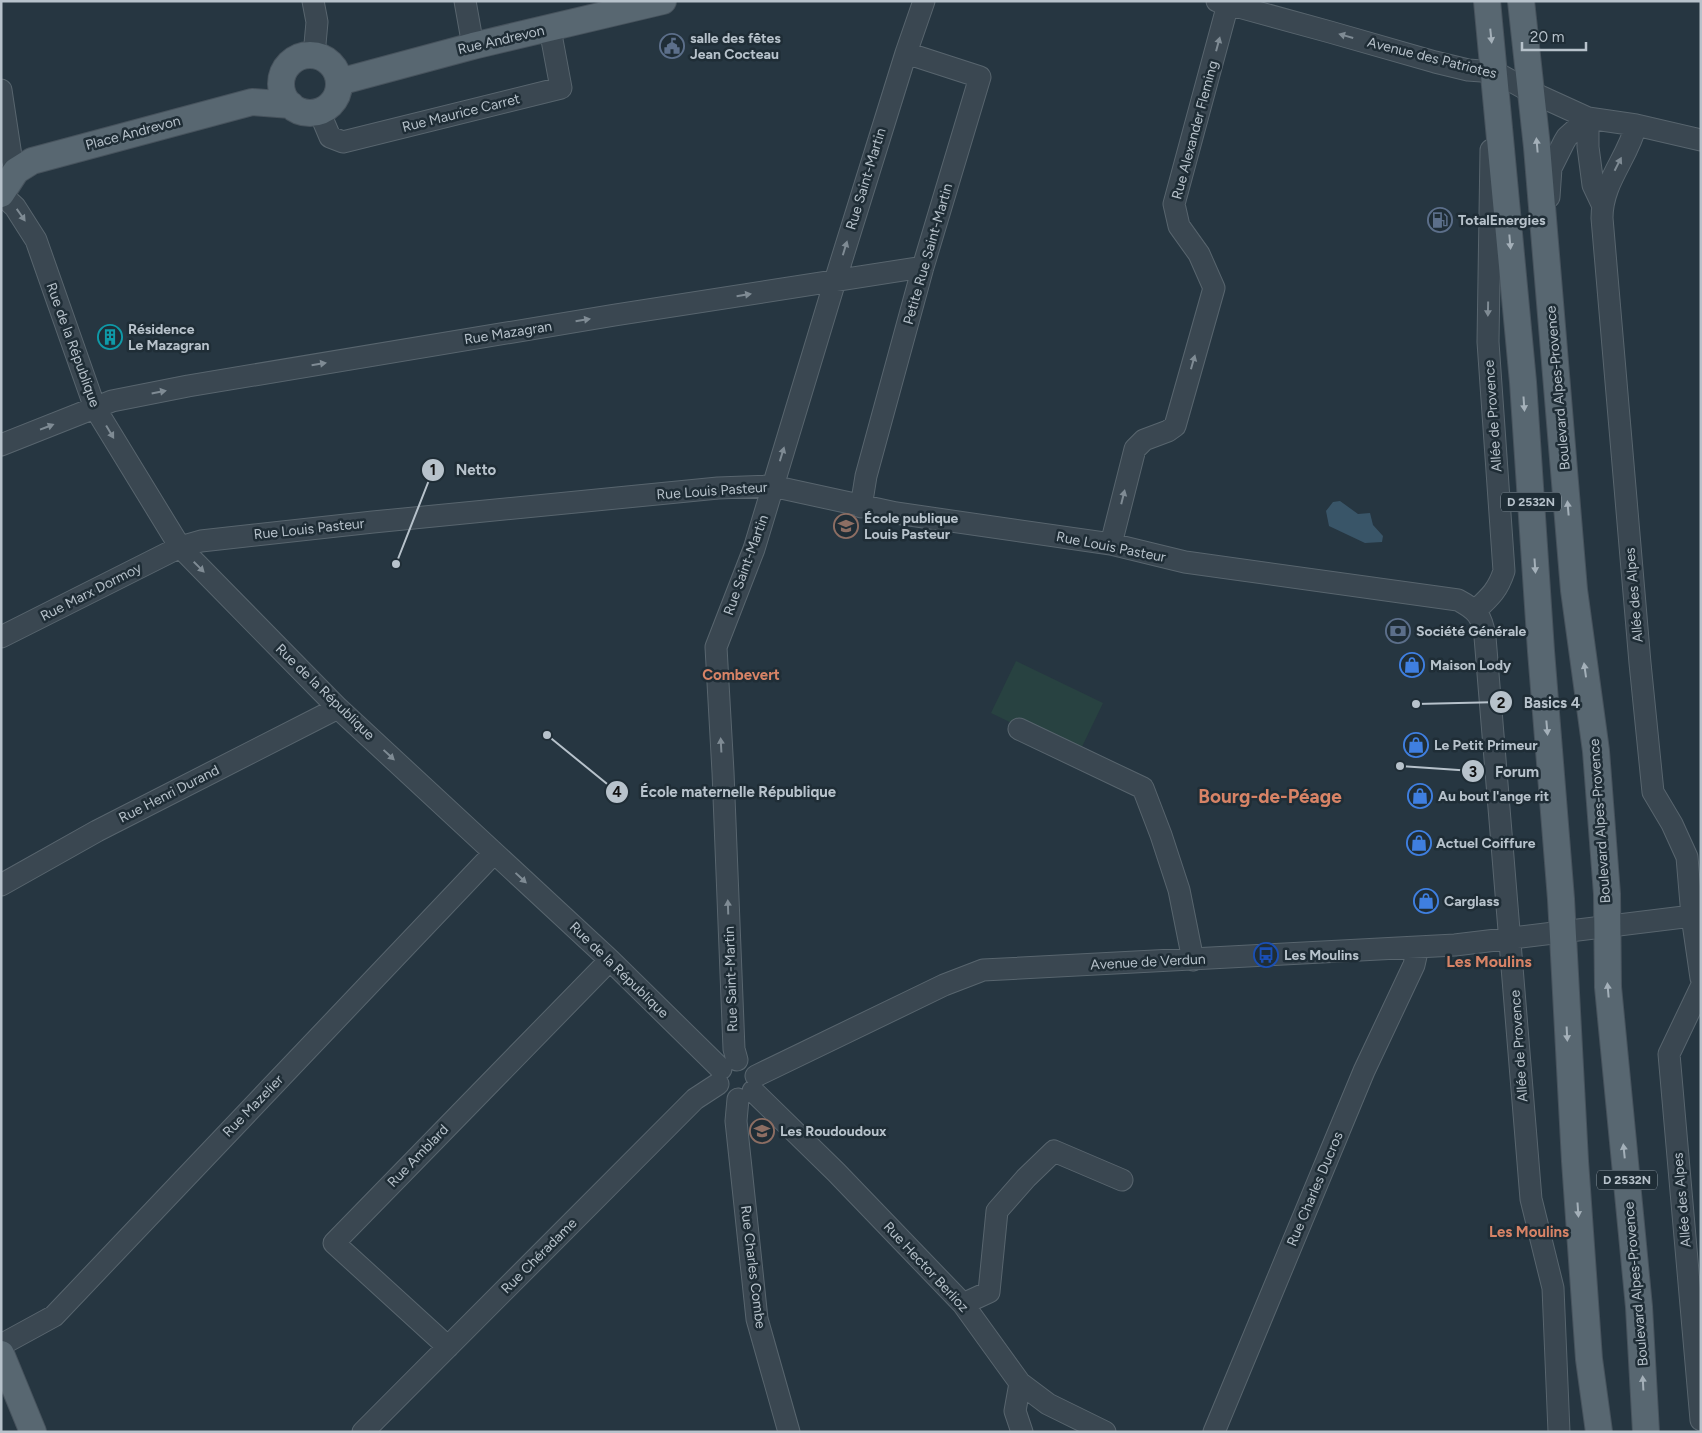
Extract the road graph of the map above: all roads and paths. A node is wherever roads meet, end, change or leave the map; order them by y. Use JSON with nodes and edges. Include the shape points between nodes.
{"nodes":[{"id":1,"x":313,"y":1,"type":"edge"},
{"id":2,"x":465,"y":1,"type":"edge"},
{"id":3,"x":663,"y":1,"type":"edge"},
{"id":4,"x":924,"y":1,"type":"edge"},
{"id":5,"x":1488,"y":1,"type":"edge"},
{"id":6,"x":1521,"y":1,"type":"edge"},
{"id":7,"x":1223,"y":3,"type":"edge"},
{"id":8,"x":550,"y":29,"type":"junction"},
{"id":9,"x":473,"y":46,"type":"junction"},
{"id":10,"x":906,"y":53,"type":"junction"},
{"id":11,"x":314,"y":55,"type":"junction"},
{"id":12,"x":1495,"y":72,"type":"junction"},
{"id":13,"x":281,"y":81,"type":"junction"},
{"id":14,"x":339,"y":82,"type":"junction"},
{"id":15,"x":1,"y":90,"type":"edge"},
{"id":16,"x":1532,"y":92,"type":"junction"},
{"id":17,"x":252,"y":102,"type":"junction"},
{"id":18,"x":1498,"y":103,"type":"junction"},
{"id":19,"x":290,"y":105,"type":"junction"},
{"id":20,"x":319,"y":111,"type":"junction"},
{"id":21,"x":3,"y":118,"type":"edge"},
{"id":22,"x":1588,"y":118,"type":"junction"},
{"id":23,"x":1636,"y":125,"type":"junction"},
{"id":24,"x":1701,"y":140,"type":"edge"},
{"id":25,"x":7,"y":185,"type":"edge"},
{"id":26,"x":1602,"y":204,"type":"junction"},
{"id":27,"x":1546,"y":246,"type":"junction"},
{"id":28,"x":923,"y":267,"type":"junction"},
{"id":29,"x":834,"y":281,"type":"junction"},
{"id":30,"x":95,"y":408,"type":"junction"},
{"id":31,"x":1,"y":445,"type":"edge"},
{"id":32,"x":772,"y":486,"type":"junction"},
{"id":33,"x":861,"y":507,"type":"junction"},
{"id":34,"x":1112,"y":544,"type":"junction"},
{"id":35,"x":180,"y":547,"type":"junction"},
{"id":36,"x":1475,"y":610,"type":"junction"},
{"id":37,"x":1,"y":637,"type":"edge"},
{"id":38,"x":338,"y":708,"type":"junction"},
{"id":39,"x":1020,"y":729,"type":"dead end"},
{"id":40,"x":494,"y":852,"type":"junction"},
{"id":41,"x":1,"y":885,"type":"edge"},
{"id":42,"x":1692,"y":916,"type":"junction"},
{"id":43,"x":1606,"y":928,"type":"junction"},
{"id":44,"x":1563,"y":933,"type":"junction"},
{"id":45,"x":1509,"y":940,"type":"junction"},
{"id":46,"x":1418,"y":947,"type":"junction"},
{"id":47,"x":610,"y":960,"type":"junction"},
{"id":48,"x":1192,"y":960,"type":"junction"},
{"id":49,"x":1701,"y":978,"type":"edge"},
{"id":50,"x":1701,"y":987,"type":"edge"},
{"id":51,"x":725,"y":1071,"type":"junction"},
{"id":52,"x":749,"y":1089,"type":"junction"},
{"id":53,"x":1122,"y":1180,"type":"dead end"},
{"id":54,"x":963,"y":1304,"type":"junction"},
{"id":55,"x":1,"y":1345,"type":"edge"},
{"id":56,"x":448,"y":1347,"type":"junction"},
{"id":57,"x":1,"y":1354,"type":"edge"},
{"id":58,"x":1020,"y":1383,"type":"junction"},
{"id":59,"x":1701,"y":1420,"type":"edge"},
{"id":60,"x":33,"y":1432,"type":"edge"},
{"id":61,"x":363,"y":1432,"type":"edge"},
{"id":62,"x":789,"y":1432,"type":"edge"},
{"id":63,"x":1022,"y":1432,"type":"edge"},
{"id":64,"x":1105,"y":1432,"type":"edge"},
{"id":65,"x":1214,"y":1432,"type":"edge"},
{"id":66,"x":1559,"y":1432,"type":"edge"},
{"id":67,"x":1599,"y":1432,"type":"edge"},
{"id":68,"x":1646,"y":1432,"type":"edge"}],
"edges":[{"from":1,"to":11,"type":"street","via":[[317,22]]},
{"from":2,"to":9,"type":"street"},
{"from":3,"to":8,"type":"main road","name":"Rue Andrevon"},
{"from":4,"to":10,"type":"street","name":"Rue Saint-Martin"},
{"from":5,"to":12,"type":"main road","number":"D 2532N","one_way":true},
{"from":6,"to":16,"type":"main road","name":"Boulevard Alpes-Provence","number":"D 2532N"},
{"from":12,"to":7,"type":"street","name":"Avenue des Patriotes","one_way":true,"via":[[1434,62]]},
{"from":34,"to":7,"type":"street","name":"Rue Alexander Fleming","one_way":true,"via":[[1135,449],[1144,440],[1175,426],[1214,288],[1199,254],[1179,226],[1174,204]]},
{"from":8,"to":9,"type":"main road","name":"Rue Andrevon"},
{"from":8,"to":20,"type":"street","name":"Rue Maurice Carret","via":[[561,88],[343,142],[330,137]]},
{"from":9,"to":14,"type":"main road","name":"Rue Andrevon"},
{"from":10,"to":28,"type":"street","name":"Petite Rue Saint-Martin","via":[[980,77]]},
{"from":29,"to":10,"type":"street","name":"Rue Saint-Martin","one_way":true},
{"from":11,"to":13,"type":"main road","name":"Place Andrevon","via":[[304,55],[288,64]]},
{"from":11,"to":14,"type":"main road","via":[[331,64]]},
{"from":12,"to":16,"type":"street","name":"Avenue des Patriotes"},
{"from":12,"to":18,"type":"main road","number":"D 2532N"},
{"from":13,"to":17,"type":"main road","name":"Place Andrevon"},
{"from":13,"to":19,"type":"main road"},
{"from":14,"to":20,"type":"main road","via":[[334,100]]},
{"from":15,"to":21,"type":"street"},
{"from":16,"to":22,"type":"street","name":"Avenue des Patriotes"},
{"from":27,"to":16,"type":"main road","name":"Boulevard Alpes-Provence","number":"D 2532N","one_way":true},
{"from":17,"to":19,"type":"main road","name":"Place Andrevon"},
{"from":17,"to":25,"type":"main road","name":"Place Andrevon","via":[[32,161]]},
{"from":18,"to":36,"type":"street","name":"Allée de Provence","one_way":true,"via":[[1491,140],[1488,342],[1504,571],[1492,596]]},
{"from":18,"to":44,"type":"main road","number":"D 2532N","one_way":true,"via":[[1523,382],[1540,651]]},
{"from":19,"to":20,"type":"main road","name":"Place Andrevon","via":[[304,112]]},
{"from":21,"to":25,"type":"street","via":[[11,156]]},
{"from":22,"to":23,"type":"street","name":"Avenue des Patriotes"},
{"from":22,"to":26,"type":"street","name":"Allée des Alpes","via":[[1593,185]]},
{"from":22,"to":27,"type":"street","via":[[1567,137],[1551,168]]},
{"from":23,"to":24,"type":"street","name":"Avenue des Patriotes"},
{"from":26,"to":23,"type":"street","name":"Allée des Alpes","one_way":true},
{"from":25,"to":30,"type":"street","name":"Rue de la République","one_way":true,"via":[[15,207],[36,240]]},
{"from":26,"to":42,"type":"street","name":"Allée des Alpes","via":[[1653,792],[1687,857]]},
{"from":43,"to":27,"type":"main road","name":"Boulevard Alpes-Provence","number":"D 2532N","one_way":true,"via":[[1607,894],[1596,751],[1574,590]]},
{"from":28,"to":29,"type":"street","name":"Rue Mazagran"},
{"from":28,"to":33,"type":"street","name":"Petite Rue Saint-Martin","via":[[866,476]]},
{"from":30,"to":29,"type":"street","name":"Rue Mazagran","one_way":true,"via":[[112,401],[188,386]]},
{"from":32,"to":29,"type":"street","name":"Rue Saint-Martin","one_way":true},
{"from":31,"to":30,"type":"street","name":"Rue Mazagran","one_way":true},
{"from":30,"to":35,"type":"street","name":"Rue de la République","one_way":true},
{"from":32,"to":33,"type":"street","name":"Rue Louis Pasteur"},
{"from":32,"to":35,"type":"street","name":"Rue Louis Pasteur","via":[[718,488],[373,522],[201,541]]},
{"from":51,"to":32,"type":"street","name":"Rue Saint-Martin","one_way":true,"via":[[734,1049],[716,647],[754,549]]},
{"from":33,"to":34,"type":"street","name":"Rue Louis Pasteur"},
{"from":34,"to":36,"type":"street","name":"Rue Louis Pasteur","via":[[1186,562],[1458,600]]},
{"from":35,"to":37,"type":"street","name":"Rue Marx Dormoy"},
{"from":35,"to":38,"type":"street","name":"Rue de la République","one_way":true},
{"from":36,"to":45,"type":"street","name":"Allée de Provence","via":[[1485,637]]},
{"from":38,"to":40,"type":"street","name":"Rue de la République","one_way":true},
{"from":38,"to":41,"type":"street","name":"Rue Henri Durand","via":[[97,831]]},
{"from":39,"to":48,"type":"street","via":[[1143,788],[1179,890]]},
{"from":40,"to":47,"type":"street","name":"Rue de la République","one_way":true},
{"from":40,"to":55,"type":"street","name":"Rue Mazelier","via":[[54,1316]]},
{"from":42,"to":43,"type":"street"},
{"from":42,"to":49,"type":"street","name":"Allée des Alpes"},
{"from":43,"to":44,"type":"street","name":"Avenue de Verdun"},
{"from":68,"to":43,"type":"main road","name":"Boulevard Alpes-Provence","number":"D 2532N","one_way":true,"via":[[1639,1307],[1608,987]]},
{"from":44,"to":45,"type":"street","name":"Avenue de Verdun"},
{"from":44,"to":67,"type":"main road","number":"D 2532N","one_way":true,"via":[[1585,1309]]},
{"from":45,"to":46,"type":"street","name":"Avenue de Verdun"},
{"from":45,"to":66,"type":"street","name":"Allée de Provence","via":[[1531,1199],[1553,1288]]},
{"from":46,"to":48,"type":"street","name":"Avenue de Verdun"},
{"from":46,"to":65,"type":"street","name":"Rue Charles Ducros","via":[[1414,965],[1364,1071]]},
{"from":47,"to":51,"type":"street","name":"Rue de la République"},
{"from":47,"to":56,"type":"street","name":"Rue Amblard","via":[[334,1243]]},
{"from":48,"to":52,"type":"street","name":"Avenue de Verdun","via":[[983,970],[944,985]]},
{"from":50,"to":59,"type":"street","name":"Allée des Alpes","via":[[1669,1054]]},
{"from":51,"to":52,"type":"street","via":[[749,1065]]},
{"from":51,"to":52,"type":"street","via":[[722,1092],[729,1097]]},
{"from":51,"to":56,"type":"street","name":"Rue Chéradame"},
{"from":52,"to":54,"type":"street","name":"Rue Hector Berlioz","via":[[836,1172]]},
{"from":52,"to":62,"type":"street","name":"Rue Charles Combe","via":[[736,1121],[757,1319]]},
{"from":53,"to":54,"type":"street","via":[[1054,1150],[997,1211],[988,1292]]},
{"from":54,"to":58,"type":"street","name":"Rue Hector Berlioz"},
{"from":56,"to":61,"type":"street","name":"Rue Chéradame"},
{"from":57,"to":60,"type":"main road"},
{"from":58,"to":63,"type":"street","via":[[1015,1411]]},
{"from":58,"to":64,"type":"street","name":"Rue Hector Berlioz","via":[[1048,1404]]}]}
